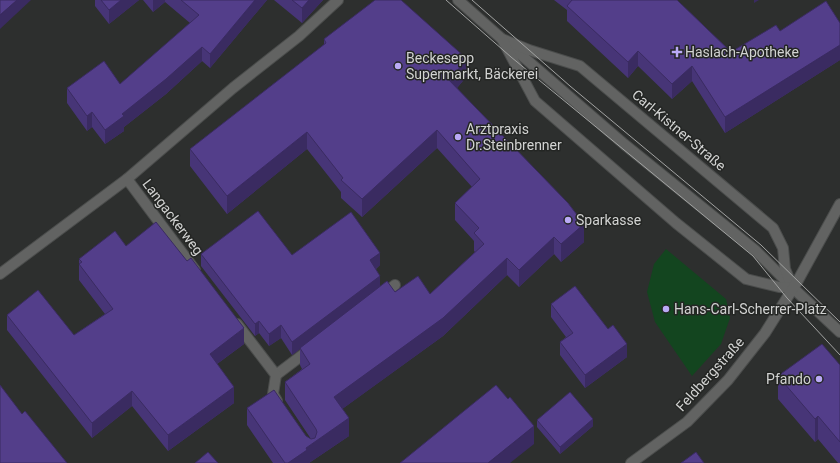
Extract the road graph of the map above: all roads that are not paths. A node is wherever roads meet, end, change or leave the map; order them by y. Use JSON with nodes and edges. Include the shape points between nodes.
{"nodes":[{"id":1,"x":338,"y":0,"type":"edge"},
{"id":2,"x":458,"y":0,"type":"edge"},
{"id":3,"x":502,"y":39,"type":"junction"},
{"id":4,"x":127,"y":179,"type":"junction"},
{"id":5,"x":840,"y":204,"type":"edge"},
{"id":6,"x":0,"y":274,"type":"edge"},
{"id":7,"x":204,"y":280,"type":"edge"},
{"id":8,"x":395,"y":285,"type":"dead end"},
{"id":9,"x":793,"y":288,"type":"junction"},
{"id":10,"x":370,"y":304,"type":"edge"},
{"id":11,"x":232,"y":318,"type":"edge"},
{"id":12,"x":840,"y":332,"type":"edge"},
{"id":13,"x":320,"y":342,"type":"edge"},
{"id":14,"x":276,"y":375,"type":"junction"},
{"id":15,"x":281,"y":407,"type":"edge"},
{"id":16,"x":631,"y":463,"type":"edge"}],
"edges":[{"from":1,"to":4,"type":"street","name":"Langackerweg","via":[[299,36],[233,88]]},
{"from":2,"to":3,"type":"street","name":"Carl-Kistner-Straße"},
{"from":3,"to":9,"type":"street","via":[[618,139],[756,252]]},
{"from":3,"to":9,"type":"street","name":"Carl-Kistner-Straße","via":[[535,101],[676,223],[746,280]]},
{"from":3,"to":9,"type":"street","name":"Carl-Kistner-Straße","via":[[580,66],[773,228],[783,248],[785,269]]},
{"from":4,"to":6,"type":"street","name":"Langackerweg"},
{"from":4,"to":7,"type":"street","name":"Langackerweg"},
{"from":5,"to":9,"type":"street","name":"Feldbergstraße"},
{"from":8,"to":10,"type":"street"},
{"from":9,"to":12,"type":"street","name":"Carl-Kistner-Straße"},
{"from":9,"to":16,"type":"street","name":"Feldbergstraße","via":[[765,333],[728,380],[688,422]]},
{"from":11,"to":14,"type":"street"},
{"from":13,"to":14,"type":"street"},
{"from":14,"to":15,"type":"street","via":[[273,394]]}]}
